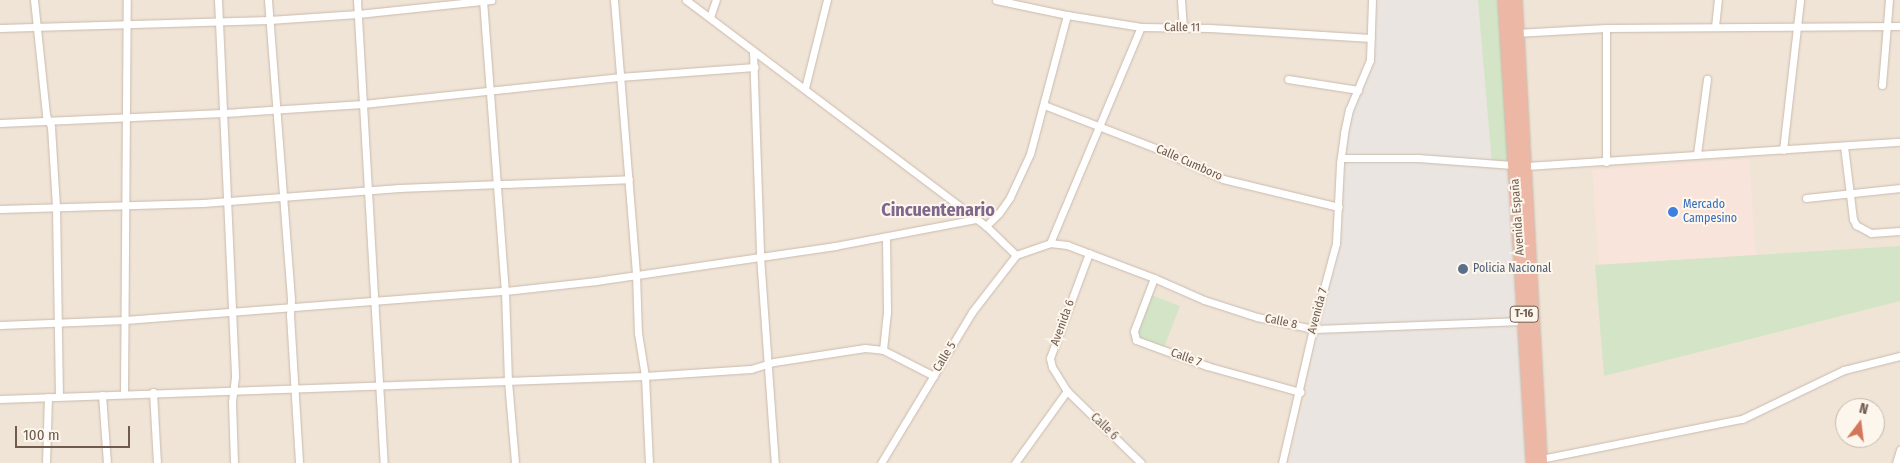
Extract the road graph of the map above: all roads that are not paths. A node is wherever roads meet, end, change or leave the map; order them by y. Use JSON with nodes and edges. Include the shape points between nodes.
{"nodes":[{"id":1,"x":34,"y":0,"type":"edge"},
{"id":2,"x":127,"y":0,"type":"edge"},
{"id":3,"x":218,"y":0,"type":"edge"},
{"id":4,"x":268,"y":0,"type":"edge"},
{"id":5,"x":357,"y":0,"type":"edge"},
{"id":6,"x":485,"y":0,"type":"edge"},
{"id":7,"x":614,"y":0,"type":"edge"},
{"id":8,"x":686,"y":0,"type":"edge"},
{"id":9,"x":716,"y":0,"type":"edge"},
{"id":10,"x":827,"y":0,"type":"edge"},
{"id":11,"x":996,"y":0,"type":"edge"},
{"id":12,"x":1181,"y":0,"type":"edge"},
{"id":13,"x":1372,"y":0,"type":"edge"},
{"id":14,"x":1504,"y":0,"type":"edge"},
{"id":15,"x":1516,"y":0,"type":"edge"},
{"id":16,"x":1718,"y":0,"type":"edge"},
{"id":17,"x":1800,"y":0,"type":"edge"},
{"id":18,"x":1889,"y":0,"type":"edge"},
{"id":19,"x":358,"y":14,"type":"junction"},
{"id":20,"x":1067,"y":15,"type":"junction"},
{"id":21,"x":710,"y":16,"type":"junction"},
{"id":22,"x":219,"y":20,"type":"junction"},
{"id":23,"x":269,"y":20,"type":"junction"},
{"id":24,"x":127,"y":24,"type":"junction"},
{"id":25,"x":1886,"y":26,"type":"junction"},
{"id":26,"x":1900,"y":26,"type":"edge"},
{"id":27,"x":36,"y":27,"type":"junction"},
{"id":28,"x":1142,"y":27,"type":"junction"},
{"id":29,"x":1716,"y":27,"type":"junction"},
{"id":30,"x":1797,"y":27,"type":"junction"},
{"id":31,"x":0,"y":28,"type":"edge"},
{"id":32,"x":1183,"y":28,"type":"junction"},
{"id":33,"x":1606,"y":28,"type":"junction"},
{"id":34,"x":1513,"y":33,"type":"junction"},
{"id":35,"x":1371,"y":38,"type":"junction"},
{"id":36,"x":753,"y":51,"type":"junction"},
{"id":37,"x":754,"y":67,"type":"junction"},
{"id":38,"x":619,"y":77,"type":"junction"},
{"id":39,"x":1288,"y":79,"type":"dead end"},
{"id":40,"x":1707,"y":79,"type":"dead end"},
{"id":41,"x":1882,"y":85,"type":"dead end"},
{"id":42,"x":805,"y":88,"type":"junction"},
{"id":43,"x":1358,"y":90,"type":"junction"},
{"id":44,"x":489,"y":91,"type":"junction"},
{"id":45,"x":363,"y":104,"type":"junction"},
{"id":46,"x":1044,"y":105,"type":"junction"},
{"id":47,"x":277,"y":110,"type":"junction"},
{"id":48,"x":224,"y":113,"type":"junction"},
{"id":49,"x":126,"y":118,"type":"junction"},
{"id":50,"x":49,"y":122,"type":"junction"},
{"id":51,"x":0,"y":123,"type":"edge"},
{"id":52,"x":1098,"y":126,"type":"junction"},
{"id":53,"x":1900,"y":142,"type":"edge"},
{"id":54,"x":1844,"y":146,"type":"junction"},
{"id":55,"x":1783,"y":150,"type":"junction"},
{"id":56,"x":1697,"y":154,"type":"junction"},
{"id":57,"x":1341,"y":158,"type":"junction"},
{"id":58,"x":1606,"y":162,"type":"junction"},
{"id":59,"x":1520,"y":166,"type":"junction"},
{"id":60,"x":629,"y":179,"type":"junction"},
{"id":61,"x":496,"y":184,"type":"junction"},
{"id":62,"x":1900,"y":188,"type":"edge"},
{"id":63,"x":368,"y":191,"type":"junction"},
{"id":64,"x":1849,"y":192,"type":"junction"},
{"id":65,"x":283,"y":198,"type":"junction"},
{"id":66,"x":1806,"y":198,"type":"dead end"},
{"id":67,"x":227,"y":201,"type":"junction"},
{"id":68,"x":125,"y":206,"type":"junction"},
{"id":69,"x":56,"y":207,"type":"junction"},
{"id":70,"x":1339,"y":207,"type":"junction"},
{"id":71,"x":0,"y":209,"type":"edge"},
{"id":72,"x":977,"y":219,"type":"junction"},
{"id":73,"x":986,"y":226,"type":"junction"},
{"id":74,"x":1900,"y":231,"type":"edge"},
{"id":75,"x":886,"y":237,"type":"junction"},
{"id":76,"x":1050,"y":243,"type":"junction"},
{"id":77,"x":1089,"y":253,"type":"junction"},
{"id":78,"x":760,"y":256,"type":"junction"},
{"id":79,"x":1016,"y":256,"type":"junction"},
{"id":80,"x":636,"y":274,"type":"junction"},
{"id":81,"x":1154,"y":278,"type":"junction"},
{"id":82,"x":505,"y":291,"type":"junction"},
{"id":83,"x":374,"y":301,"type":"junction"},
{"id":84,"x":290,"y":308,"type":"junction"},
{"id":85,"x":232,"y":312,"type":"junction"},
{"id":86,"x":125,"y":320,"type":"junction"},
{"id":87,"x":1525,"y":321,"type":"junction"},
{"id":88,"x":58,"y":323,"type":"junction"},
{"id":89,"x":0,"y":325,"type":"edge"},
{"id":90,"x":1313,"y":329,"type":"junction"},
{"id":91,"x":883,"y":350,"type":"junction"},
{"id":92,"x":1900,"y":356,"type":"edge"},
{"id":93,"x":767,"y":364,"type":"junction"},
{"id":94,"x":645,"y":376,"type":"junction"},
{"id":95,"x":934,"y":376,"type":"junction"},
{"id":96,"x":508,"y":381,"type":"junction"},
{"id":97,"x":380,"y":385,"type":"junction"},
{"id":98,"x":294,"y":388,"type":"junction"},
{"id":99,"x":234,"y":389,"type":"junction"},
{"id":100,"x":1067,"y":391,"type":"junction"},
{"id":101,"x":153,"y":392,"type":"junction"},
{"id":102,"x":1300,"y":392,"type":"junction"},
{"id":103,"x":102,"y":394,"type":"junction"},
{"id":104,"x":124,"y":394,"type":"junction"},
{"id":105,"x":59,"y":396,"type":"junction"},
{"id":106,"x":48,"y":397,"type":"junction"},
{"id":107,"x":0,"y":399,"type":"edge"},
{"id":108,"x":1900,"y":450,"type":"edge"},
{"id":109,"x":1538,"y":462,"type":"edge"},
{"id":110,"x":46,"y":463,"type":"edge"},
{"id":111,"x":107,"y":463,"type":"edge"},
{"id":112,"x":157,"y":463,"type":"edge"},
{"id":113,"x":234,"y":463,"type":"edge"},
{"id":114,"x":299,"y":463,"type":"edge"},
{"id":115,"x":384,"y":463,"type":"edge"},
{"id":116,"x":515,"y":463,"type":"edge"},
{"id":117,"x":649,"y":463,"type":"edge"},
{"id":118,"x":774,"y":463,"type":"edge"},
{"id":119,"x":881,"y":463,"type":"edge"},
{"id":120,"x":1015,"y":463,"type":"edge"},
{"id":121,"x":1141,"y":463,"type":"edge"},
{"id":122,"x":1282,"y":463,"type":"edge"},
{"id":123,"x":1896,"y":463,"type":"edge"}],
"edges":[{"from":1,"to":27,"type":"street"},
{"from":2,"to":24,"type":"street"},
{"from":3,"to":22,"type":"street"},
{"from":4,"to":23,"type":"street"},
{"from":5,"to":19,"type":"street"},
{"from":6,"to":19,"type":"street"},
{"from":6,"to":44,"type":"street"},
{"from":7,"to":38,"type":"street"},
{"from":8,"to":21,"type":"street"},
{"from":9,"to":21,"type":"street"},
{"from":10,"to":42,"type":"street"},
{"from":11,"to":20,"type":"street","name":"Calle 11"},
{"from":12,"to":32,"type":"street"},
{"from":13,"to":35,"type":"street","name":"Avenida 7"},
{"from":14,"to":34,"type":"highway","name":"Avenida España","number":"T-16"},
{"from":15,"to":34,"type":"highway","name":"Avenida España","number":"T-16"},
{"from":16,"to":29,"type":"street"},
{"from":17,"to":30,"type":"street"},
{"from":18,"to":25,"type":"street"},
{"from":19,"to":23,"type":"street"},
{"from":19,"to":45,"type":"street"},
{"from":20,"to":28,"type":"street","name":"Calle 11"},
{"from":20,"to":46,"type":"street"},
{"from":21,"to":36,"type":"street"},
{"from":22,"to":23,"type":"street"},
{"from":22,"to":24,"type":"street"},
{"from":22,"to":48,"type":"street"},
{"from":23,"to":47,"type":"street"},
{"from":24,"to":27,"type":"street"},
{"from":24,"to":49,"type":"street"},
{"from":25,"to":26,"type":"street"},
{"from":25,"to":30,"type":"street"},
{"from":25,"to":41,"type":"street"},
{"from":27,"to":31,"type":"street"},
{"from":27,"to":50,"type":"street"},
{"from":28,"to":32,"type":"street","name":"Calle 11"},
{"from":28,"to":52,"type":"street"},
{"from":29,"to":30,"type":"street"},
{"from":29,"to":33,"type":"street"},
{"from":30,"to":55,"type":"street"},
{"from":32,"to":35,"type":"street","name":"Calle 11"},
{"from":33,"to":34,"type":"street"},
{"from":33,"to":58,"type":"street"},
{"from":34,"to":59,"type":"highway","name":"Avenida España","number":"T-16"},
{"from":35,"to":43,"type":"street","name":"Avenida 7","via":[[1370,60]]},
{"from":36,"to":37,"type":"street"},
{"from":36,"to":42,"type":"street"},
{"from":37,"to":38,"type":"street"},
{"from":37,"to":78,"type":"street"},
{"from":38,"to":44,"type":"street"},
{"from":38,"to":60,"type":"street"},
{"from":39,"to":43,"type":"street"},
{"from":40,"to":56,"type":"street"},
{"from":42,"to":72,"type":"street"},
{"from":43,"to":57,"type":"street","name":"Avenida 7","via":[[1349,110]]},
{"from":44,"to":45,"type":"street"},
{"from":44,"to":61,"type":"street"},
{"from":45,"to":47,"type":"street"},
{"from":45,"to":63,"type":"street"},
{"from":46,"to":52,"type":"street","name":"Calle Cumboro"},
{"from":46,"to":73,"type":"street","via":[[1030,154],[1016,186],[999,213]]},
{"from":47,"to":48,"type":"street"},
{"from":47,"to":65,"type":"street"},
{"from":48,"to":49,"type":"street"},
{"from":48,"to":67,"type":"street"},
{"from":49,"to":50,"type":"street"},
{"from":49,"to":68,"type":"street"},
{"from":50,"to":51,"type":"street"},
{"from":50,"to":69,"type":"street"},
{"from":52,"to":70,"type":"street","name":"Calle Cumboro","via":[[1160,150],[1223,180]]},
{"from":52,"to":76,"type":"street"},
{"from":53,"to":54,"type":"street"},
{"from":54,"to":55,"type":"street"},
{"from":54,"to":64,"type":"street"},
{"from":55,"to":56,"type":"street"},
{"from":56,"to":58,"type":"street"},
{"from":57,"to":59,"type":"street","via":[[1418,158]]},
{"from":57,"to":70,"type":"street","name":"Avenida 7"},
{"from":58,"to":59,"type":"street"},
{"from":59,"to":87,"type":"highway","name":"Avenida España","number":"T-16"},
{"from":59,"to":109,"type":"highway","name":"Avenida España","number":"T-16"},
{"from":60,"to":61,"type":"street"},
{"from":60,"to":80,"type":"street"},
{"from":61,"to":63,"type":"street"},
{"from":61,"to":82,"type":"street"},
{"from":62,"to":64,"type":"street"},
{"from":63,"to":65,"type":"street"},
{"from":63,"to":83,"type":"street"},
{"from":64,"to":66,"type":"street"},
{"from":64,"to":74,"type":"street","via":[[1856,225],[1871,233]]},
{"from":65,"to":67,"type":"street"},
{"from":65,"to":84,"type":"street"},
{"from":67,"to":68,"type":"street"},
{"from":67,"to":85,"type":"street"},
{"from":68,"to":69,"type":"street"},
{"from":68,"to":86,"type":"street"},
{"from":69,"to":71,"type":"street"},
{"from":69,"to":88,"type":"street"},
{"from":70,"to":90,"type":"street","name":"Avenida 7","via":[[1332,260]]},
{"from":72,"to":73,"type":"street"},
{"from":72,"to":75,"type":"street"},
{"from":73,"to":79,"type":"street"},
{"from":75,"to":78,"type":"street"},
{"from":75,"to":91,"type":"street","via":[[887,311]]},
{"from":76,"to":77,"type":"street","name":"Calle 8"},
{"from":76,"to":79,"type":"street"},
{"from":77,"to":81,"type":"street","name":"Calle 8"},
{"from":77,"to":100,"type":"street","name":"Avenida 6","via":[[1050,358],[1052,368]]},
{"from":78,"to":80,"type":"street"},
{"from":78,"to":93,"type":"street"},
{"from":79,"to":95,"type":"street","name":"Calle 5","via":[[972,312]]},
{"from":80,"to":82,"type":"street"},
{"from":80,"to":94,"type":"street","via":[[638,333]]},
{"from":81,"to":90,"type":"street","name":"Calle 8","via":[[1204,300],[1257,317]]},
{"from":81,"to":102,"type":"street","name":"Calle 7","via":[[1134,331],[1136,340],[1207,366]]},
{"from":82,"to":83,"type":"street"},
{"from":82,"to":96,"type":"street"},
{"from":83,"to":84,"type":"street"},
{"from":83,"to":97,"type":"street"},
{"from":84,"to":85,"type":"street"},
{"from":84,"to":98,"type":"street"},
{"from":85,"to":86,"type":"street"},
{"from":85,"to":99,"type":"street"},
{"from":86,"to":88,"type":"street"},
{"from":86,"to":104,"type":"street"},
{"from":87,"to":90,"type":"street","name":"Calle 8"},
{"from":87,"to":109,"type":"highway","name":"Avenida España","number":"T-16"},
{"from":88,"to":89,"type":"street"},
{"from":88,"to":105,"type":"street"},
{"from":90,"to":102,"type":"street","name":"Avenida 7"},
{"from":91,"to":93,"type":"street","via":[[847,350]]},
{"from":91,"to":95,"type":"street"},
{"from":92,"to":109,"type":"street","via":[[1844,370],[1742,419]]},
{"from":93,"to":94,"type":"street","via":[[751,369]]},
{"from":93,"to":118,"type":"street"},
{"from":94,"to":96,"type":"street"},
{"from":94,"to":117,"type":"street"},
{"from":95,"to":119,"type":"street","name":"Calle 5"},
{"from":96,"to":97,"type":"street"},
{"from":96,"to":116,"type":"street"},
{"from":97,"to":98,"type":"street"},
{"from":97,"to":115,"type":"street"},
{"from":98,"to":99,"type":"street"},
{"from":98,"to":114,"type":"street"},
{"from":99,"to":101,"type":"street"},
{"from":99,"to":113,"type":"street"},
{"from":100,"to":120,"type":"street"},
{"from":100,"to":121,"type":"street","name":"Calle 6"},
{"from":101,"to":104,"type":"street"},
{"from":101,"to":112,"type":"street"},
{"from":102,"to":122,"type":"street","name":"Avenida 7"},
{"from":103,"to":104,"type":"street"},
{"from":103,"to":105,"type":"street"},
{"from":103,"to":111,"type":"street"},
{"from":105,"to":106,"type":"street"},
{"from":106,"to":107,"type":"street"},
{"from":106,"to":110,"type":"street"},
{"from":108,"to":123,"type":"street"}]}
